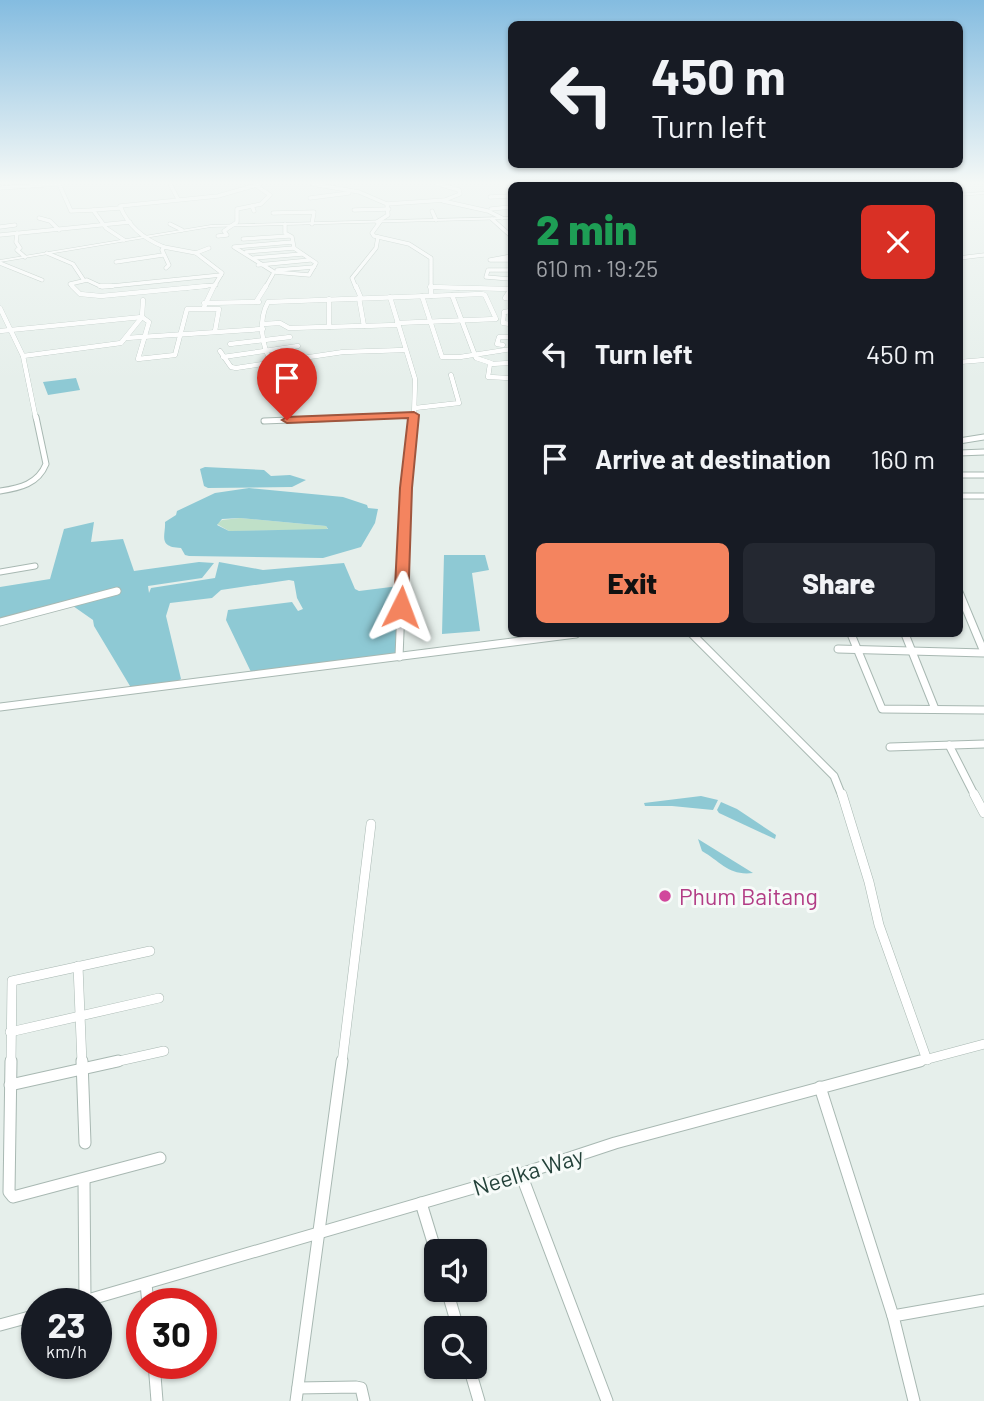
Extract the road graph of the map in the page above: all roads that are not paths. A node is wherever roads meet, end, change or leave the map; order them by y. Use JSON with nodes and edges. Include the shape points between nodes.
{"nodes":[{"id":1,"x":18,"y":249,"type":"edge"},
{"id":2,"x":68,"y":249,"type":"edge"},
{"id":3,"x":164,"y":249,"type":"edge"},
{"id":4,"x":177,"y":249,"type":"edge"},
{"id":5,"x":205,"y":249,"type":"edge"},
{"id":6,"x":238,"y":249,"type":"edge"},
{"id":7,"x":276,"y":249,"type":"edge"},
{"id":8,"x":296,"y":249,"type":"edge"},
{"id":9,"x":375,"y":249,"type":"edge"},
{"id":10,"x":418,"y":249,"type":"edge"},
{"id":11,"x":243,"y":252,"type":"junction"},
{"id":12,"x":47,"y":253,"type":"junction"},
{"id":13,"x":196,"y":253,"type":"junction"},
{"id":14,"x":302,"y":254,"type":"junction"},
{"id":15,"x":163,"y":255,"type":"junction"},
{"id":16,"x":984,"y":255,"type":"edge"},
{"id":17,"x":25,"y":257,"type":"junction"},
{"id":18,"x":254,"y":258,"type":"junction"},
{"id":19,"x":963,"y":258,"type":"edge"},
{"id":20,"x":311,"y":260,"type":"junction"},
{"id":21,"x":0,"y":262,"type":"edge"},
{"id":22,"x":116,"y":262,"type":"dead end"},
{"id":23,"x":258,"y":265,"type":"junction"},
{"id":24,"x":314,"y":267,"type":"junction"},
{"id":25,"x":166,"y":268,"type":"dead end"},
{"id":26,"x":508,"y":270,"type":"edge"},
{"id":27,"x":267,"y":271,"type":"junction"},
{"id":28,"x":273,"y":274,"type":"junction"},
{"id":29,"x":221,"y":275,"type":"junction"},
{"id":30,"x":83,"y":279,"type":"junction"},
{"id":31,"x":508,"y":279,"type":"edge"},
{"id":32,"x":42,"y":280,"type":"dead end"},
{"id":33,"x":216,"y":285,"type":"junction"},
{"id":34,"x":430,"y":287,"type":"junction"},
{"id":35,"x":508,"y":289,"type":"edge"},
{"id":36,"x":452,"y":295,"type":"junction"},
{"id":37,"x":422,"y":296,"type":"junction"},
{"id":38,"x":432,"y":296,"type":"junction"},
{"id":39,"x":360,"y":298,"type":"junction"},
{"id":40,"x":390,"y":298,"type":"junction"},
{"id":41,"x":329,"y":299,"type":"junction"},
{"id":42,"x":143,"y":300,"type":"dead end"},
{"id":43,"x":256,"y":302,"type":"junction"},
{"id":44,"x":267,"y":302,"type":"junction"},
{"id":45,"x":204,"y":305,"type":"junction"},
{"id":46,"x":0,"y":308,"type":"edge"},
{"id":47,"x":508,"y":311,"type":"edge"},
{"id":48,"x":2,"y":317,"type":"edge"},
{"id":49,"x":142,"y":317,"type":"junction"},
{"id":50,"x":464,"y":321,"type":"junction"},
{"id":51,"x":431,"y":323,"type":"junction"},
{"id":52,"x":398,"y":324,"type":"junction"},
{"id":53,"x":508,"y":324,"type":"edge"},
{"id":54,"x":263,"y":326,"type":"junction"},
{"id":55,"x":364,"y":326,"type":"junction"},
{"id":56,"x":329,"y":327,"type":"junction"},
{"id":57,"x":12,"y":330,"type":"junction"},
{"id":58,"x":0,"y":331,"type":"edge"},
{"id":59,"x":215,"y":331,"type":"junction"},
{"id":60,"x":285,"y":331,"type":"dead end"},
{"id":61,"x":179,"y":334,"type":"junction"},
{"id":62,"x":290,"y":337,"type":"junction"},
{"id":63,"x":508,"y":337,"type":"edge"},
{"id":64,"x":126,"y":338,"type":"junction"},
{"id":65,"x":142,"y":338,"type":"junction"},
{"id":66,"x":262,"y":341,"type":"junction"},
{"id":67,"x":230,"y":344,"type":"dead end"},
{"id":68,"x":298,"y":346,"type":"junction"},
{"id":69,"x":508,"y":346,"type":"edge"},
{"id":70,"x":508,"y":347,"type":"edge"},
{"id":71,"x":405,"y":350,"type":"junction"},
{"id":72,"x":219,"y":351,"type":"dead end"},
{"id":73,"x":263,"y":352,"type":"junction"},
{"id":74,"x":475,"y":355,"type":"junction"},
{"id":75,"x":23,"y":356,"type":"junction"},
{"id":76,"x":223,"y":357,"type":"junction"},
{"id":77,"x":308,"y":359,"type":"junction"},
{"id":78,"x":984,"y":360,"type":"edge"},
{"id":79,"x":963,"y":362,"type":"edge"},
{"id":80,"x":491,"y":363,"type":"junction"},
{"id":81,"x":508,"y":363,"type":"edge"},
{"id":82,"x":273,"y":364,"type":"junction"},
{"id":83,"x":451,"y":375,"type":"dead end"},
{"id":84,"x":508,"y":378,"type":"edge"},
{"id":85,"x":414,"y":412,"type":"junction"},
{"id":86,"x":264,"y":421,"type":"dead end"},
{"id":87,"x":984,"y":437,"type":"edge"},
{"id":88,"x":963,"y":440,"type":"edge"},
{"id":89,"x":984,"y":452,"type":"edge"},
{"id":90,"x":963,"y":453,"type":"edge"},
{"id":91,"x":963,"y":475,"type":"edge"},
{"id":92,"x":984,"y":475,"type":"edge"},
{"id":93,"x":0,"y":491,"type":"edge"},
{"id":94,"x":963,"y":496,"type":"edge"},
{"id":95,"x":984,"y":496,"type":"edge"},
{"id":96,"x":35,"y":566,"type":"dead end"},
{"id":97,"x":0,"y":572,"type":"edge"},
{"id":98,"x":117,"y":591,"type":"dead end"},
{"id":99,"x":963,"y":602,"type":"edge"},
{"id":100,"x":0,"y":622,"type":"edge"},
{"id":101,"x":553,"y":637,"type":"edge"},
{"id":102,"x":695,"y":637,"type":"edge"},
{"id":103,"x":852,"y":637,"type":"edge"},
{"id":104,"x":906,"y":637,"type":"edge"},
{"id":105,"x":838,"y":649,"type":"dead end"},
{"id":106,"x":857,"y":649,"type":"junction"},
{"id":107,"x":912,"y":651,"type":"junction"},
{"id":108,"x":984,"y":653,"type":"edge"},
{"id":109,"x":399,"y":657,"type":"junction"},
{"id":110,"x":0,"y":707,"type":"edge"},
{"id":111,"x":936,"y":709,"type":"junction"},
{"id":112,"x":984,"y":710,"type":"edge"},
{"id":113,"x":984,"y":744,"type":"edge"},
{"id":114,"x":949,"y":745,"type":"junction"},
{"id":115,"x":890,"y":747,"type":"dead end"},
{"id":116,"x":984,"y":813,"type":"edge"},
{"id":117,"x":371,"y":824,"type":"dead end"},
{"id":118,"x":150,"y":951,"type":"dead end"},
{"id":119,"x":78,"y":966,"type":"junction"},
{"id":120,"x":159,"y":998,"type":"dead end"},
{"id":121,"x":80,"y":1015,"type":"junction"},
{"id":122,"x":10,"y":1032,"type":"junction"},
{"id":123,"x":984,"y":1044,"type":"edge"},
{"id":124,"x":164,"y":1051,"type":"dead end"},
{"id":125,"x":927,"y":1060,"type":"junction"},
{"id":126,"x":82,"y":1070,"type":"junction"},
{"id":127,"x":10,"y":1085,"type":"junction"},
{"id":128,"x":820,"y":1087,"type":"junction"},
{"id":129,"x":85,"y":1143,"type":"dead end"},
{"id":130,"x":160,"y":1158,"type":"dead end"},
{"id":131,"x":521,"y":1174,"type":"junction"},
{"id":132,"x":84,"y":1180,"type":"junction"},
{"id":133,"x":421,"y":1203,"type":"junction"},
{"id":134,"x":321,"y":1231,"type":"junction"},
{"id":135,"x":432,"y":1239,"type":"edge"},
{"id":136,"x":146,"y":1284,"type":"junction"},
{"id":137,"x":80,"y":1288,"type":"edge"},
{"id":138,"x":146,"y":1288,"type":"edge"},
{"id":139,"x":112,"y":1293,"type":"edge"},
{"id":140,"x":984,"y":1300,"type":"edge"},
{"id":141,"x":893,"y":1316,"type":"junction"},
{"id":142,"x":21,"y":1319,"type":"edge"},
{"id":143,"x":0,"y":1325,"type":"edge"},
{"id":144,"x":155,"y":1379,"type":"edge"},
{"id":145,"x":473,"y":1379,"type":"edge"},
{"id":146,"x":297,"y":1394,"type":"edge"},
{"id":147,"x":157,"y":1401,"type":"edge"},
{"id":148,"x":364,"y":1401,"type":"edge"},
{"id":149,"x":479,"y":1401,"type":"edge"},
{"id":150,"x":607,"y":1401,"type":"edge"},
{"id":151,"x":914,"y":1401,"type":"edge"}],
"edges":[{"from":1,"to":17,"type":"street"},
{"from":2,"to":12,"type":"street"},
{"from":3,"to":15,"type":"street"},
{"from":4,"to":13,"type":"street"},
{"from":5,"to":13,"type":"street"},
{"from":6,"to":11,"type":"street"},
{"from":7,"to":11,"type":"street"},
{"from":8,"to":14,"type":"street"},
{"from":9,"to":39,"type":"street","via":[[352,278]]},
{"from":10,"to":34,"type":"street","via":[[431,257]]},
{"from":11,"to":18,"type":"street"},
{"from":12,"to":17,"type":"street"},
{"from":12,"to":30,"type":"street","via":[[73,264]]},
{"from":13,"to":29,"type":"street"},
{"from":14,"to":18,"type":"street"},
{"from":14,"to":20,"type":"street"},
{"from":15,"to":22,"type":"street"},
{"from":15,"to":25,"type":"street","via":[[169,265]]},
{"from":16,"to":19,"type":"street"},
{"from":17,"to":21,"type":"street"},
{"from":18,"to":23,"type":"street"},
{"from":20,"to":23,"type":"street"},
{"from":20,"to":24,"type":"street"},
{"from":21,"to":32,"type":"street"},
{"from":23,"to":27,"type":"street"},
{"from":24,"to":27,"type":"street"},
{"from":24,"to":28,"type":"street","via":[[308,276]]},
{"from":26,"to":31,"type":"street","via":[[488,270],[486,277]]},
{"from":27,"to":28,"type":"street"},
{"from":28,"to":43,"type":"street"},
{"from":29,"to":30,"type":"street","via":[[102,287]]},
{"from":29,"to":33,"type":"street"},
{"from":30,"to":33,"type":"street","via":[[71,284],[80,294],[91,295]]},
{"from":33,"to":45,"type":"street"},
{"from":34,"to":35,"type":"street"},
{"from":34,"to":38,"type":"street"},
{"from":36,"to":38,"type":"street"},
{"from":36,"to":50,"type":"street"},
{"from":36,"to":50,"type":"street","via":[[484,294],[496,319]]},
{"from":37,"to":38,"type":"street"},
{"from":37,"to":40,"type":"street"},
{"from":37,"to":51,"type":"street"},
{"from":39,"to":40,"type":"street"},
{"from":39,"to":41,"type":"street"},
{"from":39,"to":55,"type":"street"},
{"from":40,"to":52,"type":"street"},
{"from":41,"to":44,"type":"street"},
{"from":41,"to":56,"type":"street"},
{"from":42,"to":49,"type":"street"},
{"from":43,"to":44,"type":"street"},
{"from":43,"to":45,"type":"street"},
{"from":44,"to":54,"type":"street"},
{"from":45,"to":59,"type":"street","via":[[219,309]]},
{"from":45,"to":61,"type":"street","via":[[185,310]]},
{"from":46,"to":48,"type":"street"},
{"from":47,"to":53,"type":"street","via":[[504,312],[503,324]]},
{"from":48,"to":57,"type":"street"},
{"from":49,"to":57,"type":"street"},
{"from":49,"to":64,"type":"street"},
{"from":49,"to":65,"type":"street","via":[[149,321]]},
{"from":50,"to":51,"type":"street"},
{"from":50,"to":74,"type":"street"},
{"from":51,"to":52,"type":"street"},
{"from":51,"to":74,"type":"street","via":[[441,356]]},
{"from":52,"to":55,"type":"street"},
{"from":52,"to":71,"type":"street"},
{"from":54,"to":56,"type":"street"},
{"from":54,"to":59,"type":"street"},
{"from":54,"to":66,"type":"street"},
{"from":55,"to":56,"type":"street"},
{"from":57,"to":58,"type":"street"},
{"from":57,"to":75,"type":"street"},
{"from":59,"to":61,"type":"street"},
{"from":60,"to":62,"type":"street"},
{"from":61,"to":65,"type":"street"},
{"from":61,"to":65,"type":"street","via":[[175,355],[138,359]]},
{"from":62,"to":66,"type":"street"},
{"from":62,"to":68,"type":"street"},
{"from":63,"to":69,"type":"street","via":[[499,337],[497,344]]},
{"from":64,"to":65,"type":"street"},
{"from":64,"to":75,"type":"street","via":[[115,345]]},
{"from":66,"to":67,"type":"street"},
{"from":66,"to":73,"type":"street"},
{"from":68,"to":73,"type":"street"},
{"from":68,"to":77,"type":"street"},
{"from":70,"to":74,"type":"street"},
{"from":71,"to":77,"type":"street","via":[[343,352]]},
{"from":71,"to":85,"type":"street","via":[[415,379]]},
{"from":72,"to":76,"type":"street"},
{"from":73,"to":76,"type":"street"},
{"from":73,"to":82,"type":"street"},
{"from":74,"to":80,"type":"street"},
{"from":75,"to":93,"type":"street","via":[[46,468],[26,486]]},
{"from":76,"to":82,"type":"street","via":[[233,368]]},
{"from":77,"to":82,"type":"street"},
{"from":78,"to":79,"type":"street"},
{"from":80,"to":81,"type":"street"},
{"from":80,"to":84,"type":"street","via":[[488,377]]},
{"from":83,"to":85,"type":"street","via":[[459,403]]},
{"from":85,"to":86,"type":"street"},
{"from":85,"to":109,"type":"street"},
{"from":87,"to":88,"type":"street"},
{"from":89,"to":90,"type":"street"},
{"from":91,"to":92,"type":"street"},
{"from":94,"to":95,"type":"street"},
{"from":96,"to":97,"type":"street"},
{"from":98,"to":100,"type":"street"},
{"from":99,"to":108,"type":"street"},
{"from":101,"to":109,"type":"street"},
{"from":102,"to":125,"type":"street","via":[[839,785],[878,925]]},
{"from":103,"to":106,"type":"street"},
{"from":104,"to":107,"type":"street"},
{"from":105,"to":106,"type":"street"},
{"from":106,"to":107,"type":"street"},
{"from":106,"to":111,"type":"street","via":[[882,709]]},
{"from":107,"to":108,"type":"street"},
{"from":107,"to":111,"type":"street"},
{"from":109,"to":110,"type":"street"},
{"from":111,"to":112,"type":"street"},
{"from":113,"to":114,"type":"street"},
{"from":114,"to":115,"type":"street"},
{"from":114,"to":116,"type":"street"},
{"from":117,"to":134,"type":"street"},
{"from":118,"to":119,"type":"street"},
{"from":119,"to":121,"type":"street"},
{"from":119,"to":122,"type":"street","via":[[12,981]]},
{"from":120,"to":121,"type":"street"},
{"from":121,"to":122,"type":"street"},
{"from":121,"to":126,"type":"street"},
{"from":122,"to":127,"type":"street"},
{"from":123,"to":125,"type":"street","name":"Neelka Way"},
{"from":124,"to":126,"type":"street"},
{"from":125,"to":128,"type":"street","name":"Neelka Way"},
{"from":126,"to":127,"type":"street"},
{"from":126,"to":129,"type":"street"},
{"from":127,"to":132,"type":"street","via":[[10,1195]]},
{"from":128,"to":131,"type":"street","name":"Neelka Way","via":[[615,1143]]},
{"from":128,"to":141,"type":"street"},
{"from":130,"to":132,"type":"street"},
{"from":131,"to":133,"type":"street","name":"Neelka Way"},
{"from":131,"to":150,"type":"street"},
{"from":132,"to":137,"type":"street"},
{"from":133,"to":134,"type":"street","name":"Neelka Way"},
{"from":133,"to":135,"type":"street"},
{"from":134,"to":136,"type":"street","name":"Neelka Way"},
{"from":134,"to":146,"type":"street"},
{"from":136,"to":138,"type":"street"},
{"from":136,"to":139,"type":"street","name":"Neelka Way"},
{"from":140,"to":141,"type":"street"},
{"from":141,"to":151,"type":"street"},
{"from":142,"to":143,"type":"street"},
{"from":144,"to":147,"type":"street"},
{"from":145,"to":149,"type":"street"},
{"from":146,"to":148,"type":"street","via":[[353,1385],[361,1388]]}]}
